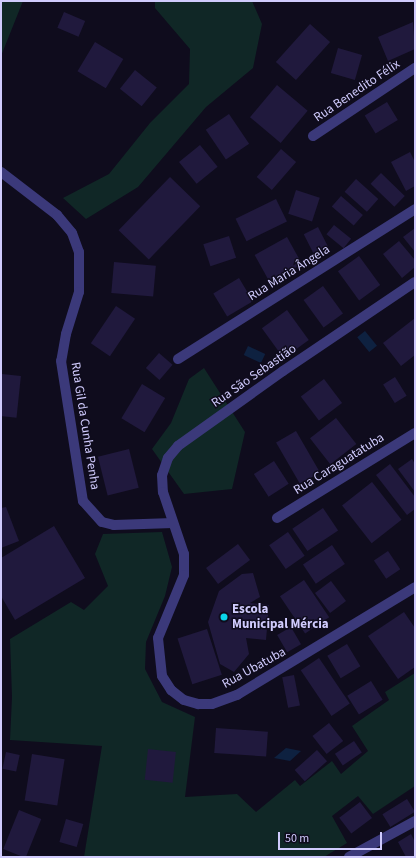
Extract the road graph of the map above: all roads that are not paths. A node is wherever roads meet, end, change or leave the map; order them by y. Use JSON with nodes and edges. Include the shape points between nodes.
{"nodes":[{"id":1,"x":415,"y":68,"type":"edge"},
{"id":2,"x":313,"y":136,"type":"dead end"},
{"id":3,"x":1,"y":172,"type":"edge"},
{"id":4,"x":415,"y":209,"type":"edge"},
{"id":5,"x":415,"y":282,"type":"edge"},
{"id":6,"x":178,"y":359,"type":"dead end"},
{"id":7,"x":415,"y":433,"type":"edge"},
{"id":8,"x":278,"y":518,"type":"dead end"},
{"id":9,"x":173,"y":523,"type":"junction"},
{"id":10,"x":415,"y":587,"type":"edge"},
{"id":11,"x":415,"y":820,"type":"edge"},
{"id":12,"x":349,"y":857,"type":"edge"}],
"edges":[{"from":1,"to":2,"type":"street","name":"Rua Benedito Félix"},
{"from":3,"to":9,"type":"street","name":"Rua Gil da Cunha Penha","via":[[57,215],[72,233],[79,252],[79,292],[61,361],[83,501],[102,522],[114,526]]},
{"from":4,"to":6,"type":"street","name":"Rua Maria Ângela"},
{"from":5,"to":9,"type":"street","name":"Rua São Sebastião","via":[[178,446],[168,458],[162,475],[163,492]]},
{"from":7,"to":8,"type":"street","name":"Rua Caraguatatuba"},
{"from":9,"to":10,"type":"street","name":"Rua Ubatuba","via":[[184,554],[184,575],[158,638],[158,657],[162,676],[171,690],[184,700],[198,704],[212,704],[237,695]]},
{"from":11,"to":12,"type":"street"}]}
